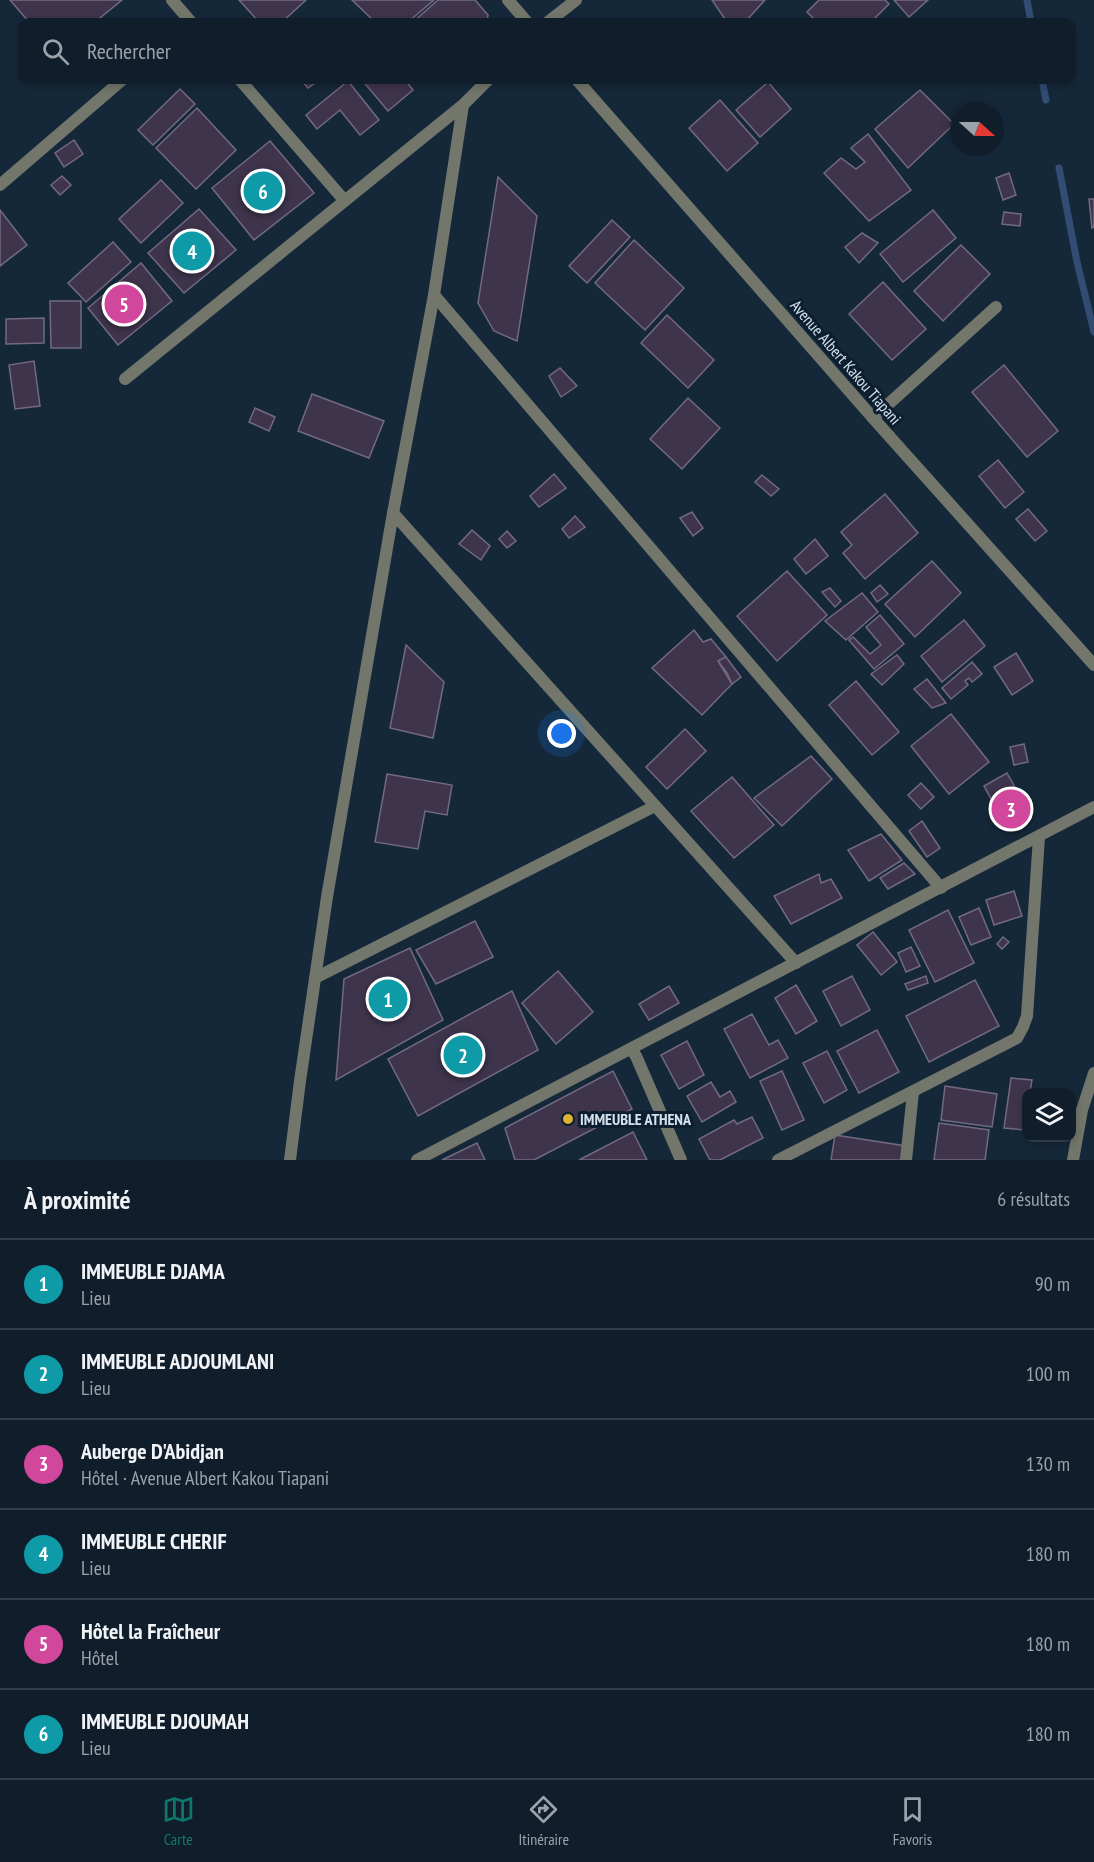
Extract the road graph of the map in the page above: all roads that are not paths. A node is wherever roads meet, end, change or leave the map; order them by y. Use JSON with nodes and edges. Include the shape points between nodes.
{"nodes":[{"id":1,"x":172,"y":0,"type":"edge"},
{"id":2,"x":508,"y":0,"type":"edge"},
{"id":3,"x":576,"y":0,"type":"edge"},
{"id":4,"x":187,"y":18,"type":"edge"},
{"id":5,"x":524,"y":18,"type":"edge"},
{"id":6,"x":553,"y":18,"type":"edge"},
{"id":7,"x":117,"y":84,"type":"edge"},
{"id":8,"x":243,"y":84,"type":"edge"},
{"id":9,"x":484,"y":84,"type":"edge"},
{"id":10,"x":581,"y":84,"type":"edge"},
{"id":11,"x":463,"y":105,"type":"junction"},
{"id":12,"x":0,"y":185,"type":"edge"},
{"id":13,"x":344,"y":200,"type":"junction"},
{"id":14,"x":434,"y":295,"type":"junction"},
{"id":15,"x":996,"y":307,"type":"dead end"},
{"id":16,"x":125,"y":379,"type":"dead end"},
{"id":17,"x":873,"y":418,"type":"junction"},
{"id":18,"x":393,"y":513,"type":"junction"},
{"id":19,"x":1094,"y":665,"type":"edge"},
{"id":20,"x":655,"y":806,"type":"junction"},
{"id":21,"x":1094,"y":807,"type":"edge"},
{"id":22,"x":1039,"y":837,"type":"junction"},
{"id":23,"x":941,"y":888,"type":"junction"},
{"id":24,"x":796,"y":963,"type":"junction"},
{"id":25,"x":315,"y":978,"type":"junction"},
{"id":26,"x":631,"y":1049,"type":"junction"},
{"id":27,"x":1094,"y":1073,"type":"edge"},
{"id":28,"x":913,"y":1092,"type":"junction"},
{"id":29,"x":290,"y":1160,"type":"edge"},
{"id":30,"x":417,"y":1160,"type":"edge"},
{"id":31,"x":681,"y":1160,"type":"edge"},
{"id":32,"x":777,"y":1160,"type":"edge"},
{"id":33,"x":906,"y":1160,"type":"edge"},
{"id":34,"x":1073,"y":1160,"type":"edge"}],
"edges":[{"from":1,"to":4,"type":"street"},
{"from":2,"to":5,"type":"street"},
{"from":3,"to":6,"type":"street"},
{"from":7,"to":12,"type":"street"},
{"from":8,"to":13,"type":"street"},
{"from":9,"to":11,"type":"street"},
{"from":10,"to":17,"type":"street","name":"Avenue Albert Kakou Tiapani"},
{"from":11,"to":13,"type":"street"},
{"from":11,"to":14,"type":"street"},
{"from":13,"to":16,"type":"street"},
{"from":14,"to":18,"type":"street"},
{"from":14,"to":23,"type":"street"},
{"from":15,"to":17,"type":"street"},
{"from":17,"to":19,"type":"street","name":"Avenue Albert Kakou Tiapani"},
{"from":18,"to":20,"type":"street"},
{"from":18,"to":25,"type":"street"},
{"from":20,"to":24,"type":"street"},
{"from":20,"to":25,"type":"street"},
{"from":21,"to":22,"type":"street"},
{"from":22,"to":23,"type":"street"},
{"from":22,"to":28,"type":"street","via":[[1027,1016],[1023,1027],[1017,1038]]},
{"from":23,"to":24,"type":"street"},
{"from":24,"to":26,"type":"street"},
{"from":25,"to":29,"type":"street"},
{"from":26,"to":30,"type":"street"},
{"from":26,"to":31,"type":"street"},
{"from":27,"to":34,"type":"street"},
{"from":28,"to":32,"type":"street"},
{"from":28,"to":33,"type":"street"}]}
